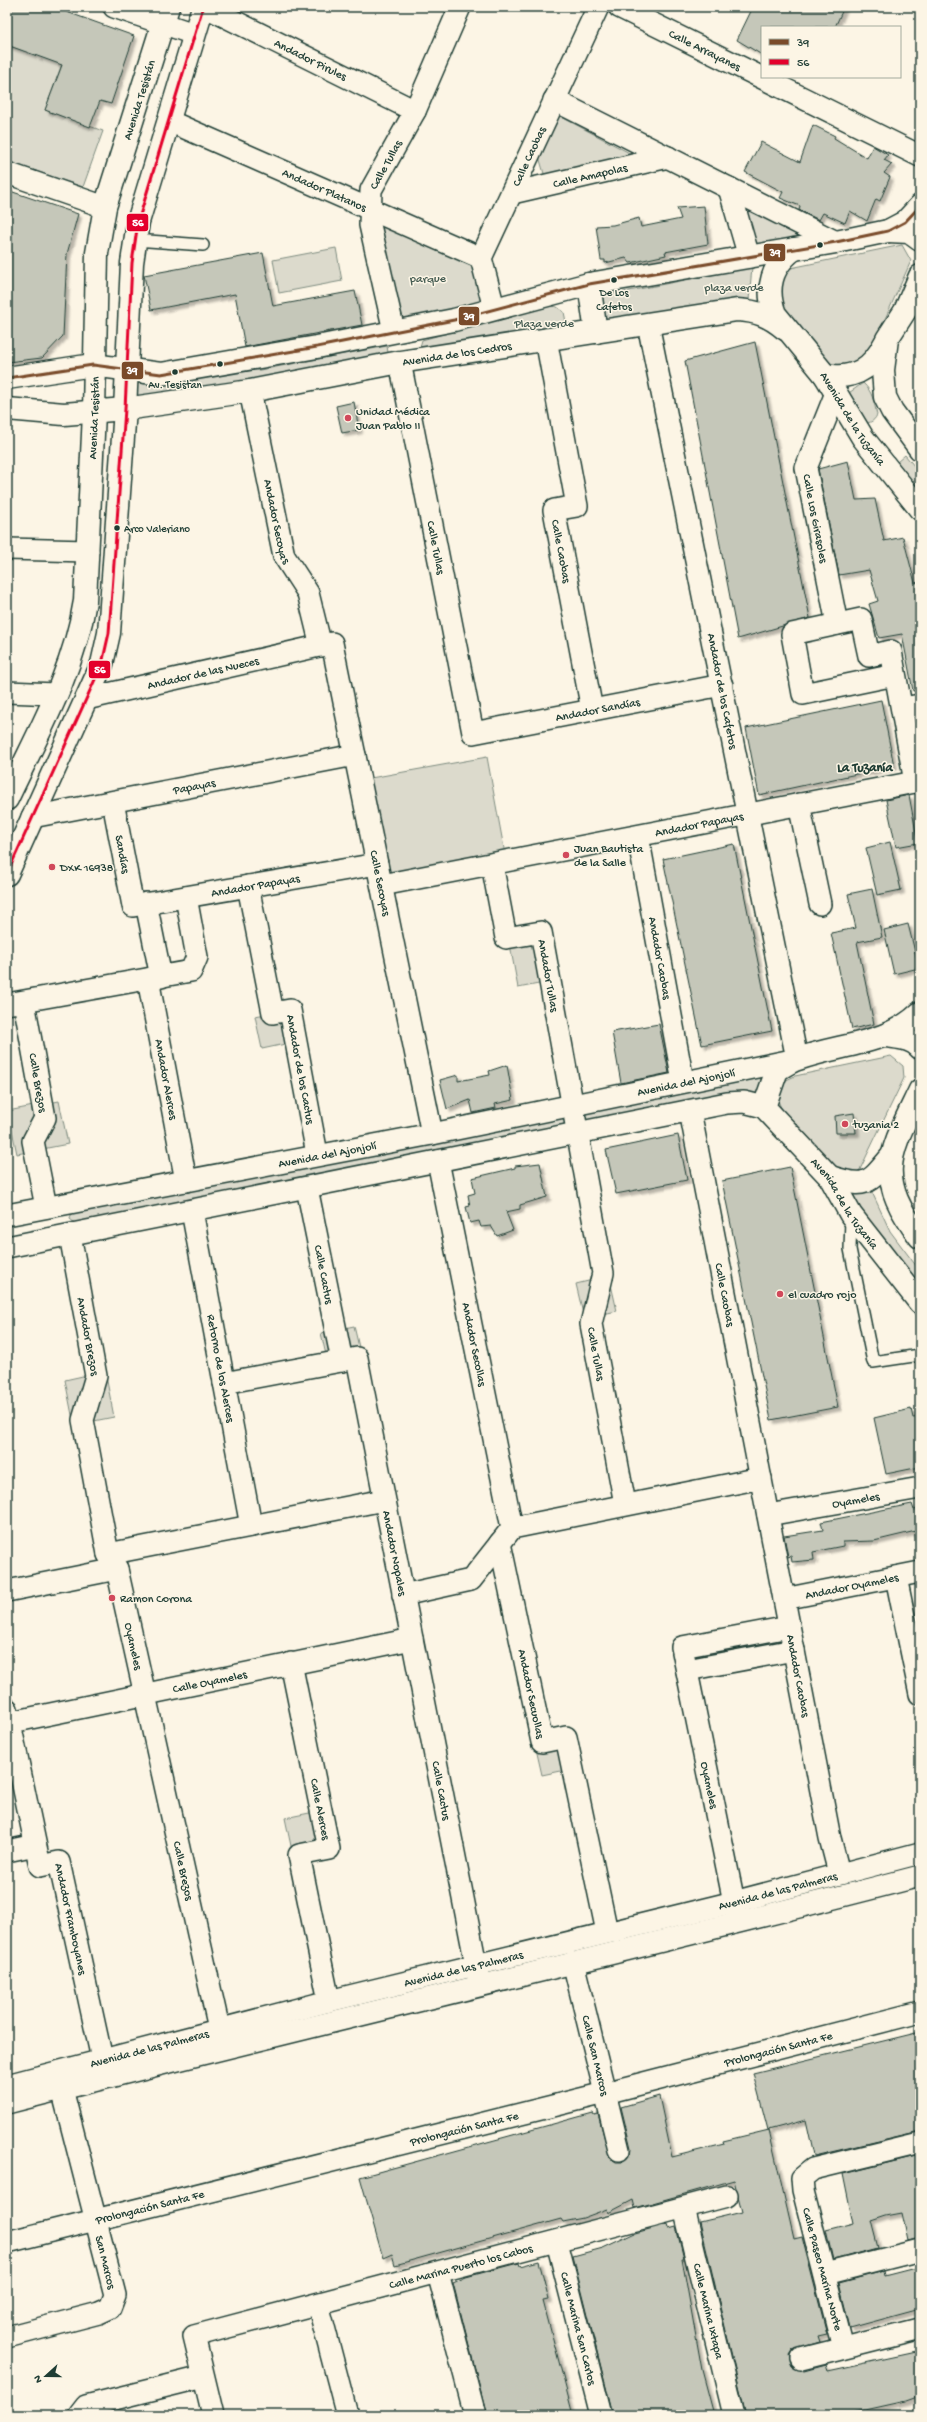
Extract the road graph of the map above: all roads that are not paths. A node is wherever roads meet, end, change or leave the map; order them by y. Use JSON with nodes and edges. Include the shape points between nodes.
{"nodes":[{"id":1,"x":114,"y":7,"type":"edge"},
{"id":2,"x":203,"y":7,"type":"edge"},
{"id":3,"x":206,"y":7,"type":"edge"},
{"id":4,"x":460,"y":7,"type":"edge"},
{"id":5,"x":598,"y":7,"type":"edge"},
{"id":6,"x":619,"y":7,"type":"edge"},
{"id":7,"x":165,"y":16,"type":"edge"},
{"id":8,"x":194,"y":34,"type":"junction"},
{"id":9,"x":761,"y":77,"type":"edge"},
{"id":10,"x":762,"y":78,"type":"edge"},
{"id":11,"x":554,"y":100,"type":"junction"},
{"id":12,"x":415,"y":112,"type":"junction"},
{"id":13,"x":169,"y":121,"type":"junction"},
{"id":14,"x":920,"y":156,"type":"edge"},
{"id":15,"x":668,"y":157,"type":"junction"},
{"id":16,"x":7,"y":173,"type":"edge"},
{"id":17,"x":729,"y":188,"type":"junction"},
{"id":18,"x":512,"y":193,"type":"junction"},
{"id":19,"x":920,"y":206,"type":"edge"},
{"id":20,"x":105,"y":207,"type":"junction"},
{"id":21,"x":369,"y":209,"type":"junction"},
{"id":22,"x":888,"y":231,"type":"junction"},
{"id":23,"x":135,"y":240,"type":"junction"},
{"id":24,"x":920,"y":240,"type":"edge"},
{"id":25,"x":836,"y":242,"type":"junction"},
{"id":26,"x":203,"y":245,"type":"dead end"},
{"id":27,"x":794,"y":249,"type":"junction"},
{"id":28,"x":749,"y":257,"type":"junction"},
{"id":29,"x":481,"y":258,"type":"junction"},
{"id":30,"x":920,"y":277,"type":"edge"},
{"id":31,"x":589,"y":284,"type":"junction"},
{"id":32,"x":494,"y":308,"type":"junction"},
{"id":33,"x":648,"y":324,"type":"junction"},
{"id":34,"x":785,"y":329,"type":"junction"},
{"id":35,"x":394,"y":331,"type":"junction"},
{"id":36,"x":596,"y":332,"type":"junction"},
{"id":37,"x":546,"y":339,"type":"junction"},
{"id":38,"x":886,"y":339,"type":"junction"},
{"id":39,"x":400,"y":362,"type":"junction"},
{"id":40,"x":93,"y":365,"type":"junction"},
{"id":41,"x":127,"y":370,"type":"junction"},
{"id":42,"x":7,"y":378,"type":"edge"},
{"id":43,"x":831,"y":384,"type":"junction"},
{"id":44,"x":250,"y":391,"type":"junction"},
{"id":45,"x":7,"y":409,"type":"edge"},
{"id":46,"x":125,"y":409,"type":"junction"},
{"id":47,"x":94,"y":413,"type":"junction"},
{"id":48,"x":920,"y":449,"type":"edge"},
{"id":49,"x":920,"y":509,"type":"edge"},
{"id":50,"x":7,"y":549,"type":"edge"},
{"id":51,"x":88,"y":551,"type":"junction"},
{"id":52,"x":838,"y":624,"type":"junction"},
{"id":53,"x":320,"y":646,"type":"junction"},
{"id":54,"x":895,"y":675,"type":"junction"},
{"id":55,"x":722,"y":685,"type":"junction"},
{"id":56,"x":7,"y":692,"type":"edge"},
{"id":57,"x":56,"y":694,"type":"junction"},
{"id":58,"x":86,"y":699,"type":"junction"},
{"id":59,"x":911,"y":706,"type":"edge"},
{"id":60,"x":592,"y":710,"type":"junction"},
{"id":61,"x":46,"y":716,"type":"junction"},
{"id":62,"x":73,"y":727,"type":"junction"},
{"id":63,"x":473,"y":733,"type":"joint"},
{"id":64,"x":355,"y":755,"type":"junction"},
{"id":65,"x":7,"y":799,"type":"edge"},
{"id":66,"x":112,"y":802,"type":"junction"},
{"id":67,"x":799,"y":804,"type":"junction"},
{"id":68,"x":748,"y":814,"type":"junction"},
{"id":69,"x":32,"y":817,"type":"junction"},
{"id":70,"x":638,"y":836,"type":"junction"},
{"id":71,"x":377,"y":864,"type":"junction"},
{"id":72,"x":492,"y":864,"type":"junction"},
{"id":73,"x":7,"y":874,"type":"edge"},
{"id":74,"x":382,"y":885,"type":"junction"},
{"id":75,"x":248,"y":886,"type":"junction"},
{"id":76,"x":186,"y":897,"type":"junction"},
{"id":77,"x":140,"y":904,"type":"junction"},
{"id":78,"x":820,"y":904,"type":"dead end"},
{"id":79,"x":155,"y":978,"type":"junction"},
{"id":80,"x":16,"y":1003,"type":"edge"},
{"id":81,"x":920,"y":1013,"type":"edge"},
{"id":82,"x":886,"y":1036,"type":"junction"},
{"id":83,"x":920,"y":1048,"type":"edge"},
{"id":84,"x":797,"y":1059,"type":"junction"},
{"id":85,"x":684,"y":1081,"type":"junction"},
{"id":86,"x":920,"y":1090,"type":"edge"},
{"id":87,"x":574,"y":1104,"type":"junction"},
{"id":88,"x":764,"y":1107,"type":"junction"},
{"id":89,"x":690,"y":1111,"type":"junction"},
{"id":90,"x":578,"y":1133,"type":"junction"},
{"id":91,"x":432,"y":1134,"type":"junction"},
{"id":92,"x":318,"y":1154,"type":"junction"},
{"id":93,"x":892,"y":1157,"type":"junction"},
{"id":94,"x":438,"y":1161,"type":"junction"},
{"id":95,"x":830,"y":1176,"type":"junction"},
{"id":96,"x":186,"y":1181,"type":"junction"},
{"id":97,"x":307,"y":1188,"type":"junction"},
{"id":98,"x":80,"y":1202,"type":"junction"},
{"id":99,"x":46,"y":1208,"type":"junction"},
{"id":100,"x":192,"y":1211,"type":"junction"},
{"id":101,"x":7,"y":1215,"type":"edge"},
{"id":102,"x":851,"y":1215,"type":"junction"},
{"id":103,"x":78,"y":1233,"type":"junction"},
{"id":104,"x":920,"y":1237,"type":"edge"},
{"id":105,"x":7,"y":1248,"type":"edge"},
{"id":106,"x":920,"y":1303,"type":"edge"},
{"id":107,"x":920,"y":1355,"type":"edge"},
{"id":108,"x":342,"y":1361,"type":"junction"},
{"id":109,"x":224,"y":1382,"type":"junction"},
{"id":110,"x":761,"y":1478,"type":"junction"},
{"id":111,"x":920,"y":1488,"type":"edge"},
{"id":112,"x":384,"y":1500,"type":"junction"},
{"id":113,"x":625,"y":1504,"type":"junction"},
{"id":114,"x":768,"y":1515,"type":"junction"},
{"id":115,"x":251,"y":1526,"type":"junction"},
{"id":116,"x":506,"y":1536,"type":"junction"},
{"id":117,"x":113,"y":1562,"type":"junction"},
{"id":118,"x":920,"y":1572,"type":"edge"},
{"id":119,"x":896,"y":1577,"type":"junction"},
{"id":120,"x":7,"y":1592,"type":"edge"},
{"id":121,"x":403,"y":1595,"type":"junction"},
{"id":122,"x":784,"y":1599,"type":"junction"},
{"id":123,"x":789,"y":1627,"type":"junction"},
{"id":124,"x":412,"y":1639,"type":"junction"},
{"id":125,"x":794,"y":1650,"type":"junction"},
{"id":126,"x":291,"y":1663,"type":"junction"},
{"id":127,"x":687,"y":1670,"type":"junction"},
{"id":128,"x":146,"y":1693,"type":"junction"},
{"id":129,"x":920,"y":1694,"type":"edge"},
{"id":130,"x":8,"y":1718,"type":"edge"},
{"id":131,"x":36,"y":1845,"type":"junction"},
{"id":132,"x":7,"y":1851,"type":"edge"},
{"id":133,"x":920,"y":1853,"type":"edge"},
{"id":134,"x":839,"y":1873,"type":"junction"},
{"id":135,"x":920,"y":1876,"type":"edge"},
{"id":136,"x":734,"y":1902,"type":"junction"},
{"id":137,"x":739,"y":1923,"type":"junction"},
{"id":138,"x":607,"y":1932,"type":"junction"},
{"id":139,"x":573,"y":1962,"type":"junction"},
{"id":140,"x":476,"y":1967,"type":"junction"},
{"id":141,"x":480,"y":1987,"type":"junction"},
{"id":142,"x":329,"y":2001,"type":"junction"},
{"id":143,"x":920,"y":2012,"type":"edge"},
{"id":144,"x":221,"y":2038,"type":"junction"},
{"id":145,"x":102,"y":2059,"type":"junction"},
{"id":146,"x":7,"y":2085,"type":"edge"},
{"id":147,"x":62,"y":2089,"type":"junction"},
{"id":148,"x":605,"y":2093,"type":"junction"},
{"id":149,"x":7,"y":2103,"type":"edge"},
{"id":150,"x":920,"y":2143,"type":"edge"},
{"id":151,"x":619,"y":2150,"type":"dead end"},
{"id":152,"x":727,"y":2196,"type":"dead end"},
{"id":153,"x":684,"y":2208,"type":"junction"},
{"id":154,"x":96,"y":2220,"type":"junction"},
{"id":155,"x":7,"y":2242,"type":"edge"},
{"id":156,"x":557,"y":2242,"type":"junction"},
{"id":157,"x":920,"y":2250,"type":"edge"},
{"id":158,"x":438,"y":2273,"type":"junction"},
{"id":159,"x":825,"y":2274,"type":"junction"},
{"id":160,"x":318,"y":2304,"type":"junction"},
{"id":161,"x":920,"y":2329,"type":"edge"},
{"id":162,"x":7,"y":2337,"type":"edge"},
{"id":163,"x":844,"y":2348,"type":"junction"},
{"id":164,"x":801,"y":2358,"type":"dead end"},
{"id":165,"x":203,"y":2377,"type":"junction"},
{"id":166,"x":79,"y":2415,"type":"edge"},
{"id":167,"x":213,"y":2415,"type":"edge"},
{"id":168,"x":347,"y":2415,"type":"edge"},
{"id":169,"x":475,"y":2415,"type":"edge"},
{"id":170,"x":601,"y":2415,"type":"edge"},
{"id":171,"x":734,"y":2415,"type":"edge"}],
"edges":[{"from":1,"to":7,"type":"street"},
{"from":2,"to":8,"type":"street"},
{"from":3,"to":12,"type":"street","name":"Andador Pirules"},
{"from":4,"to":12,"type":"street","name":"Calle Tullas"},
{"from":5,"to":11,"type":"street","name":"Calle Caobas"},
{"from":6,"to":9,"type":"street","name":"Calle Arrayanes"},
{"from":7,"to":8,"type":"street"},
{"from":7,"to":20,"type":"street","name":"Avenida Tesistán"},
{"from":8,"to":13,"type":"street"},
{"from":10,"to":14,"type":"street","name":"Calle Arrayanes"},
{"from":11,"to":15,"type":"street"},
{"from":11,"to":18,"type":"street","name":"Calle Caobas"},
{"from":12,"to":21,"type":"street","name":"Calle Tullas","via":[[371,190]]},
{"from":13,"to":21,"type":"street","name":"Andador Platanos"},
{"from":13,"to":23,"type":"street","via":[[138,222]]},
{"from":15,"to":17,"type":"street"},
{"from":15,"to":18,"type":"street","name":"Calle Amapolas"},
{"from":16,"to":20,"type":"street"},
{"from":17,"to":25,"type":"street"},
{"from":17,"to":28,"type":"street"},
{"from":18,"to":29,"type":"street","name":"Calle Caobas"},
{"from":19,"to":22,"type":"street","via":[[905,222]]},
{"from":20,"to":40,"type":"street","name":"Avenida Tesistán","via":[[97,253]]},
{"from":21,"to":29,"type":"street","name":"Andador Platanos"},
{"from":21,"to":35,"type":"street","name":"Calle Tullas","via":[[370,225]]},
{"from":22,"to":24,"type":"street","via":[[909,232]]},
{"from":22,"to":25,"type":"street"},
{"from":23,"to":26,"type":"lane"},
{"from":23,"to":41,"type":"street"},
{"from":25,"to":27,"type":"street"},
{"from":27,"to":28,"type":"street"},
{"from":27,"to":34,"type":"street","via":[[779,263],[770,282],[771,304]]},
{"from":28,"to":31,"type":"street"},
{"from":29,"to":32,"type":"street"},
{"from":30,"to":38,"type":"street","via":[[905,311]]},
{"from":31,"to":32,"type":"street"},
{"from":31,"to":36,"type":"street"},
{"from":32,"to":35,"type":"street","via":[[454,320]]},
{"from":33,"to":34,"type":"street","name":"Avenida de los Cedros","via":[[737,310],[756,311],[773,318]]},
{"from":33,"to":36,"type":"street","name":"Avenida de los Cedros"},
{"from":33,"to":55,"type":"street","name":"Andador de los Cafetos"},
{"from":34,"to":43,"type":"street","name":"Avenida de la Tuzanía"},
{"from":35,"to":41,"type":"street","via":[[161,374]]},
{"from":36,"to":37,"type":"street","name":"Avenida de los Cedros"},
{"from":37,"to":39,"type":"street","name":"Avenida de los Cedros"},
{"from":37,"to":60,"type":"street","name":"Calle Caobas","via":[[577,506],[554,510]]},
{"from":38,"to":43,"type":"street","via":[[881,351],[866,370],[857,375],[845,376]]},
{"from":38,"to":48,"type":"street","via":[[883,370],[885,398]]},
{"from":39,"to":44,"type":"street","name":"Avenida de los Cedros"},
{"from":39,"to":63,"type":"street","name":"Calle Tullas"},
{"from":40,"to":41,"type":"street"},
{"from":40,"to":42,"type":"street"},
{"from":40,"to":47,"type":"street","name":"Avenida Tesistán"},
{"from":41,"to":46,"type":"street"},
{"from":43,"to":49,"type":"street","name":"Avenida de la Tuzanía","via":[[863,438]]},
{"from":43,"to":52,"type":"street","name":"Calle Los Girasoles","via":[[806,468]]},
{"from":44,"to":46,"type":"street","name":"Avenida de los Cedros"},
{"from":44,"to":53,"type":"street","name":"Andador Secoyas","via":[[284,556],[308,593]]},
{"from":45,"to":47,"type":"street","name":"Avenida de los Cedros","via":[[64,414]]},
{"from":46,"to":47,"type":"street","name":"Avenida de los Cedros"},
{"from":46,"to":58,"type":"street","via":[[109,633],[102,664]]},
{"from":47,"to":51,"type":"street","name":"Avenida Tesistán"},
{"from":50,"to":51,"type":"street"},
{"from":51,"to":57,"type":"street","name":"Avenida Tesistán","via":[[80,631]]},
{"from":52,"to":54,"type":"street","via":[[861,619],[868,656],[891,651]]},
{"from":52,"to":54,"type":"street","via":[[792,634],[803,694]]},
{"from":53,"to":58,"type":"street","name":"Andador de las Nueces"},
{"from":53,"to":64,"type":"street","name":"Calle Secoyas","via":[[332,643]]},
{"from":54,"to":59,"type":"street"},
{"from":55,"to":60,"type":"street","name":"Andador Sandías"},
{"from":55,"to":68,"type":"street","name":"Andador de los Cafetos"},
{"from":56,"to":57,"type":"street"},
{"from":57,"to":61,"type":"street","name":"Avenida Tesistán"},
{"from":58,"to":62,"type":"street"},
{"from":59,"to":67,"type":"street","name":"Andador Papayas","via":[[915,782]]},
{"from":60,"to":63,"type":"street","name":"Andador Sandías"},
{"from":61,"to":62,"type":"street"},
{"from":61,"to":65,"type":"street","name":"Avenida Tesistán"},
{"from":62,"to":69,"type":"street"},
{"from":64,"to":66,"type":"street","name":"Papayas"},
{"from":64,"to":71,"type":"street","name":"Calle Secoyas"},
{"from":66,"to":69,"type":"street","name":"Papayas"},
{"from":66,"to":77,"type":"street","name":"Sandías"},
{"from":67,"to":68,"type":"street","name":"Andador Papayas"},
{"from":67,"to":78,"type":"street"},
{"from":68,"to":70,"type":"street","name":"Andador Papayas"},
{"from":68,"to":84,"type":"street","name":"Andador de los Cafetos"},
{"from":69,"to":73,"type":"street"},
{"from":70,"to":72,"type":"street","name":"Andador Papayas"},
{"from":70,"to":85,"type":"street","name":"Andador Caobas"},
{"from":71,"to":74,"type":"street","name":"Calle Secoyas"},
{"from":71,"to":75,"type":"street","name":"Andador Papayas"},
{"from":72,"to":74,"type":"street","name":"Andador Papayas"},
{"from":72,"to":87,"type":"street","name":"Andador Tullas","via":[[506,938],[541,932]]},
{"from":74,"to":91,"type":"street","name":"Calle Secoyas"},
{"from":75,"to":76,"type":"street","name":"Andador Papayas"},
{"from":75,"to":92,"type":"street","name":"Andador de los Cactus","via":[[273,1013],[290,1010]]},
{"from":76,"to":77,"type":"street","name":"Andador Papayas"},
{"from":76,"to":79,"type":"street","via":[[197,957],[191,972]]},
{"from":77,"to":79,"type":"street","name":"Sandías"},
{"from":79,"to":80,"type":"street"},
{"from":79,"to":96,"type":"street","name":"Andador Alerces"},
{"from":80,"to":99,"type":"street","name":"Calle Brezos","via":[[45,1118],[33,1141]]},
{"from":81,"to":82,"type":"street"},
{"from":82,"to":83,"type":"street","via":[[906,1039]]},
{"from":82,"to":84,"type":"street"},
{"from":84,"to":85,"type":"street","name":"Avenida del Ajonjolí"},
{"from":84,"to":88,"type":"street","via":[[777,1070]]},
{"from":85,"to":87,"type":"street","name":"Avenida del Ajonjolí"},
{"from":86,"to":93,"type":"street","via":[[896,1140]]},
{"from":87,"to":90,"type":"street"},
{"from":87,"to":91,"type":"street","name":"Avenida del Ajonjolí"},
{"from":88,"to":89,"type":"street","via":[[744,1102]]},
{"from":88,"to":95,"type":"street","name":"Avenida de la Tuzanía"},
{"from":89,"to":90,"type":"street"},
{"from":89,"to":110,"type":"street","name":"Calle Caobas"},
{"from":90,"to":94,"type":"street"},
{"from":90,"to":113,"type":"street","name":"Calle Tullas","via":[[603,1273],[591,1324]]},
{"from":91,"to":92,"type":"street","name":"Avenida del Ajonjolí"},
{"from":92,"to":96,"type":"street","name":"Avenida del Ajonjolí"},
{"from":93,"to":95,"type":"street","via":[[874,1176],[863,1183],[853,1184]]},
{"from":93,"to":104,"type":"street","via":[[891,1177],[895,1198],[903,1215]]},
{"from":94,"to":97,"type":"street"},
{"from":94,"to":116,"type":"street","name":"Andador Secollas"},
{"from":95,"to":102,"type":"street","name":"Avenida de la Tuzanía"},
{"from":96,"to":98,"type":"street","name":"Avenida del Ajonjolí"},
{"from":97,"to":100,"type":"street"},
{"from":97,"to":108,"type":"street","name":"Calle Cactus"},
{"from":98,"to":99,"type":"street","name":"Avenida del Ajonjolí"},
{"from":98,"to":103,"type":"street"},
{"from":99,"to":101,"type":"street","name":"Avenida del Ajonjolí"},
{"from":100,"to":103,"type":"street"},
{"from":100,"to":109,"type":"street","name":"Retorno de los Alerces"},
{"from":102,"to":106,"type":"street","name":"Avenida de la Tuzanía"},
{"from":102,"to":107,"type":"lane","via":[[850,1249],[873,1362]]},
{"from":103,"to":105,"type":"street"},
{"from":103,"to":117,"type":"street","name":"Andador Brezos","via":[[96,1376],[84,1420]]},
{"from":108,"to":109,"type":"street"},
{"from":108,"to":112,"type":"street","via":[[357,1358]]},
{"from":109,"to":115,"type":"street","name":"Retorno de los Alerces"},
{"from":110,"to":113,"type":"street"},
{"from":110,"to":114,"type":"street","name":"Andador Caobas"},
{"from":111,"to":114,"type":"street","name":"Oyameles"},
{"from":112,"to":115,"type":"street","name":"Andador Nopales"},
{"from":112,"to":121,"type":"street","name":"Andador Nopales"},
{"from":113,"to":116,"type":"street"},
{"from":114,"to":122,"type":"street","name":"Andador Caobas"},
{"from":115,"to":117,"type":"street","name":"Andador Nopales"},
{"from":116,"to":121,"type":"street","name":"Andador Nopales","via":[[471,1580]]},
{"from":116,"to":138,"type":"street","name":"Andador Secuollas","via":[[542,1742],[566,1737]]},
{"from":117,"to":120,"type":"street","name":"Andador Nopales"},
{"from":117,"to":128,"type":"street","name":"Oyameles"},
{"from":118,"to":119,"type":"street","name":"Andador Oyameles"},
{"from":119,"to":122,"type":"street","name":"Andador Oyameles"},
{"from":119,"to":129,"type":"street"},
{"from":121,"to":124,"type":"street","name":"Calle Cactus"},
{"from":122,"to":123,"type":"street","name":"Andador Caobas"},
{"from":123,"to":125,"type":"street","name":"Andador Caobas"},
{"from":123,"to":127,"type":"street","name":"Oyameles","via":[[682,1647]]},
{"from":124,"to":126,"type":"street","name":"Calle Oyameles"},
{"from":124,"to":140,"type":"street","name":"Calle Cactus"},
{"from":125,"to":127,"type":"street"},
{"from":125,"to":134,"type":"street","name":"Andador Caobas"},
{"from":126,"to":128,"type":"street","name":"Calle Oyameles"},
{"from":126,"to":142,"type":"street","name":"Calle Alerces","via":[[329,1849],[299,1855]]},
{"from":127,"to":136,"type":"street","name":"Oyameles"},
{"from":128,"to":130,"type":"street","name":"Calle Oyameles"},
{"from":128,"to":144,"type":"street","name":"Calle Brezos"},
{"from":130,"to":131,"type":"street","name":"Andador Framboyanes"},
{"from":131,"to":132,"type":"street"},
{"from":131,"to":145,"type":"street","name":"Andador Framboyanes","via":[[40,1866],[59,1862]]},
{"from":133,"to":134,"type":"street","name":"Avenida de las Palmeras"},
{"from":134,"to":136,"type":"street","name":"Avenida de las Palmeras"},
{"from":135,"to":137,"type":"street","name":"Avenida de las Palmeras"},
{"from":136,"to":137,"type":"street","name":"Oyameles"},
{"from":136,"to":138,"type":"street","name":"Avenida de las Palmeras"},
{"from":137,"to":139,"type":"street","name":"Avenida de las Palmeras"},
{"from":138,"to":140,"type":"street","name":"Avenida de las Palmeras"},
{"from":139,"to":141,"type":"street","name":"Avenida de las Palmeras"},
{"from":139,"to":148,"type":"street","name":"Calle San Marcos"},
{"from":140,"to":141,"type":"street","name":"Calle Cactus"},
{"from":140,"to":142,"type":"street","name":"Avenida de las Palmeras"},
{"from":141,"to":144,"type":"street","name":"Avenida de las Palmeras"},
{"from":142,"to":144,"type":"street","name":"Avenida de las Palmeras"},
{"from":143,"to":148,"type":"street","name":"Prolongación Santa Fe"},
{"from":144,"to":145,"type":"street","name":"Avenida de las Palmeras"},
{"from":144,"to":147,"type":"street","name":"Avenida de las Palmeras"},
{"from":145,"to":146,"type":"street","name":"Avenida de las Palmeras"},
{"from":147,"to":149,"type":"street","name":"Avenida de las Palmeras"},
{"from":147,"to":154,"type":"street","name":"San Marcos"},
{"from":148,"to":151,"type":"street","name":"Calle San Marcos"},
{"from":148,"to":154,"type":"street","name":"Prolongación Santa Fe"},
{"from":150,"to":159,"type":"street","name":"Calle Paseo Marina Norte","via":[[813,2170],[802,2178]]},
{"from":152,"to":153,"type":"street","name":"Calle Marina Puerto los Cabos"},
{"from":153,"to":156,"type":"street","name":"Calle Marina Puerto los Cabos"},
{"from":153,"to":171,"type":"street","name":"Calle Marina Ixtapa"},
{"from":154,"to":155,"type":"street","name":"Prolongación Santa Fe"},
{"from":154,"to":162,"type":"street","name":"San Marcos","via":[[114,2295],[110,2308]]},
{"from":156,"to":158,"type":"street","name":"Calle Marina Puerto los Cabos"},
{"from":156,"to":170,"type":"street","name":"Calle Marina San Carlos"},
{"from":157,"to":159,"type":"street"},
{"from":158,"to":160,"type":"street","name":"Calle Marina Puerto los Cabos"},
{"from":158,"to":169,"type":"street"},
{"from":159,"to":163,"type":"street","name":"Calle Paseo Marina Norte"},
{"from":160,"to":165,"type":"street","name":"Calle Marina Puerto los Cabos","via":[[194,2336]]},
{"from":160,"to":168,"type":"street"},
{"from":161,"to":163,"type":"street"},
{"from":163,"to":164,"type":"street"},
{"from":165,"to":166,"type":"street","via":[[86,2406]]},
{"from":165,"to":167,"type":"street"}]}
